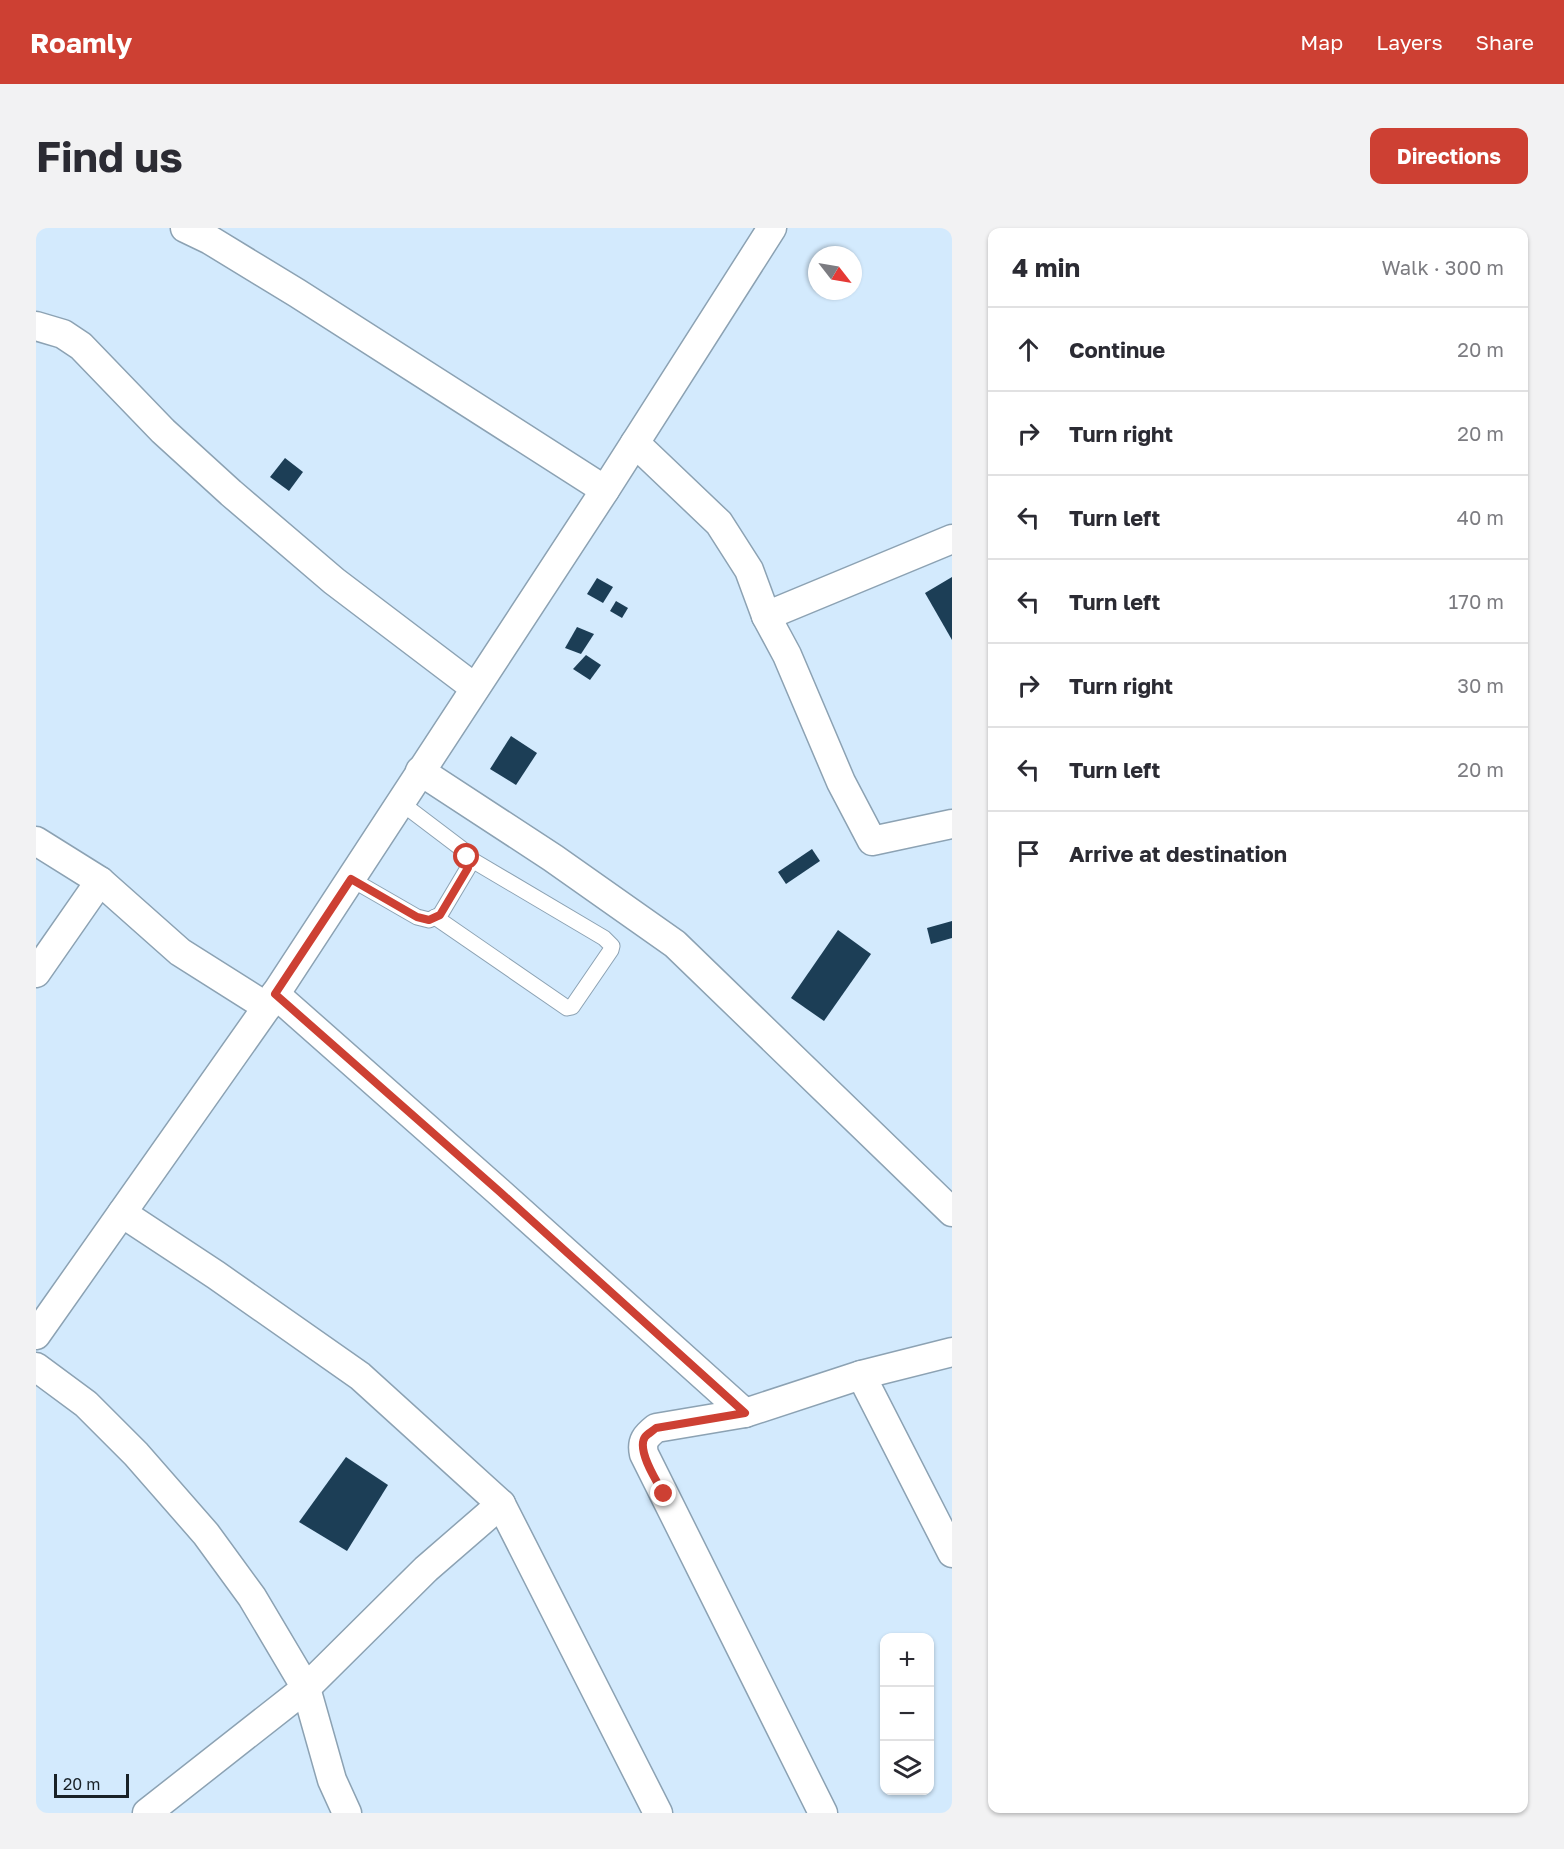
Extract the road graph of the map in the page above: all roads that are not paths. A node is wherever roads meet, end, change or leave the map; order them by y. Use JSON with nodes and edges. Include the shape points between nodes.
{"nodes":[{"id":1,"x":185,"y":228,"type":"edge"},
{"id":2,"x":772,"y":228,"type":"edge"},
{"id":3,"x":36,"y":326,"type":"edge"},
{"id":4,"x":635,"y":443,"type":"junction"},
{"id":5,"x":605,"y":490,"type":"junction"},
{"id":6,"x":952,"y":539,"type":"edge"},
{"id":7,"x":766,"y":616,"type":"junction"},
{"id":8,"x":475,"y":688,"type":"junction"},
{"id":9,"x":420,"y":771,"type":"junction"},
{"id":10,"x":400,"y":802,"type":"junction"},
{"id":11,"x":952,"y":824,"type":"edge"},
{"id":12,"x":36,"y":841,"type":"edge"},
{"id":13,"x":467,"y":857,"type":"junction"},
{"id":14,"x":351,"y":879,"type":"junction"},
{"id":15,"x":100,"y":881,"type":"junction"},
{"id":16,"x":435,"y":918,"type":"junction"},
{"id":17,"x":36,"y":973,"type":"edge"},
{"id":18,"x":271,"y":1001,"type":"junction"},
{"id":19,"x":952,"y":1212,"type":"edge"},
{"id":20,"x":122,"y":1213,"type":"junction"},
{"id":21,"x":36,"y":1335,"type":"edge"},
{"id":22,"x":952,"y":1352,"type":"edge"},
{"id":23,"x":36,"y":1367,"type":"edge"},
{"id":24,"x":861,"y":1375,"type":"junction"},
{"id":25,"x":745,"y":1413,"type":"junction"},
{"id":26,"x":501,"y":1504,"type":"junction"},
{"id":27,"x":952,"y":1553,"type":"edge"},
{"id":28,"x":306,"y":1688,"type":"junction"},
{"id":29,"x":147,"y":1813,"type":"edge"},
{"id":30,"x":347,"y":1813,"type":"edge"},
{"id":31,"x":658,"y":1813,"type":"edge"},
{"id":32,"x":823,"y":1813,"type":"edge"}],
"edges":[{"from":1,"to":5,"type":"street","via":[[297,294]]},
{"from":2,"to":4,"type":"street"},
{"from":3,"to":8,"type":"street","via":[[63,334],[81,346],[164,432],[231,493],[334,581]]},
{"from":4,"to":5,"type":"street"},
{"from":4,"to":7,"type":"street","via":[[719,524],[749,570]]},
{"from":5,"to":8,"type":"street"},
{"from":6,"to":7,"type":"street"},
{"from":7,"to":11,"type":"street","via":[[872,841]]},
{"from":8,"to":9,"type":"street"},
{"from":9,"to":10,"type":"street"},
{"from":9,"to":19,"type":"street","via":[[675,944]]},
{"from":10,"to":13,"type":"lane","via":[[462,849]]},
{"from":10,"to":14,"type":"street"},
{"from":12,"to":15,"type":"street"},
{"from":13,"to":16,"type":"lane","via":[[468,868]]},
{"from":13,"to":16,"type":"lane","via":[[604,938],[611,950],[572,1007],[567,1008]]},
{"from":14,"to":16,"type":"lane","via":[[417,917]]},
{"from":14,"to":18,"type":"street"},
{"from":15,"to":17,"type":"street"},
{"from":15,"to":18,"type":"street","via":[[180,952]]},
{"from":18,"to":20,"type":"street"},
{"from":18,"to":25,"type":"street","via":[[500,1192]]},
{"from":20,"to":21,"type":"street"},
{"from":20,"to":26,"type":"street","via":[[360,1376]]},
{"from":22,"to":24,"type":"street"},
{"from":23,"to":28,"type":"street","via":[[86,1404],[206,1534],[252,1597]]},
{"from":24,"to":25,"type":"street"},
{"from":24,"to":27,"type":"street"},
{"from":25,"to":32,"type":"street","via":[[656,1428],[645,1437],[642,1446]]},
{"from":26,"to":28,"type":"street","via":[[426,1569]]},
{"from":26,"to":31,"type":"street"},
{"from":28,"to":29,"type":"street"},
{"from":28,"to":30,"type":"street","via":[[332,1780]]}]}
